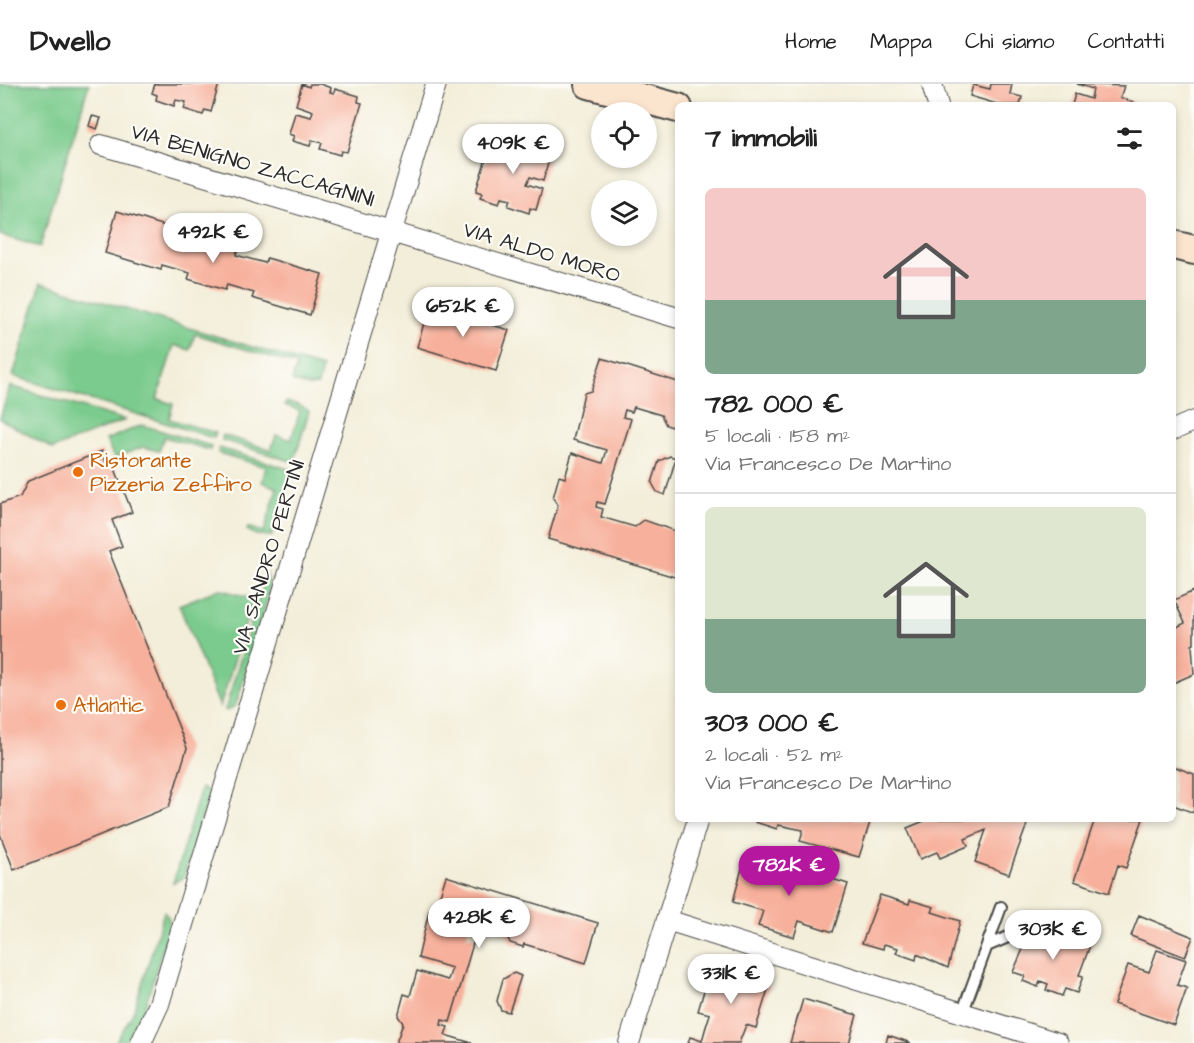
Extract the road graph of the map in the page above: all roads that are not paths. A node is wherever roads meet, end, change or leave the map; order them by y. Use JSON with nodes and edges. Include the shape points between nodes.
{"nodes":[{"id":1,"x":436,"y":84,"type":"edge"},
{"id":2,"x":590,"y":84,"type":"edge"},
{"id":3,"x":933,"y":84,"type":"edge"},
{"id":4,"x":937,"y":102,"type":"edge"},
{"id":5,"x":675,"y":107,"type":"edge"},
{"id":6,"x":101,"y":146,"type":"dead end"},
{"id":7,"x":392,"y":232,"type":"junction"},
{"id":8,"x":1176,"y":246,"type":"edge"},
{"id":9,"x":1194,"y":250,"type":"edge"},
{"id":10,"x":675,"y":317,"type":"edge"},
{"id":11,"x":1194,"y":421,"type":"edge"},
{"id":12,"x":1176,"y":429,"type":"edge"},
{"id":13,"x":697,"y":822,"type":"edge"},
{"id":14,"x":1001,"y":907,"type":"dead end"},
{"id":15,"x":668,"y":920,"type":"junction"},
{"id":16,"x":1015,"y":934,"type":"dead end"},
{"id":17,"x":987,"y":946,"type":"junction"},
{"id":18,"x":963,"y":1011,"type":"junction"},
{"id":19,"x":144,"y":1040,"type":"edge"},
{"id":20,"x":629,"y":1043,"type":"edge"},
{"id":21,"x":1058,"y":1043,"type":"edge"}],
"edges":[{"from":1,"to":7,"type":"street","name":"VIA SANDRO PERTINI"},
{"from":2,"to":5,"type":"street"},
{"from":3,"to":4,"type":"street"},
{"from":6,"to":7,"type":"street","name":"VIA BENIGNO ZACCAGNINI"},
{"from":7,"to":10,"type":"street","name":"VIA ALDO MORO"},
{"from":7,"to":19,"type":"street","name":"VIA SANDRO PERTINI","via":[[159,1004]]},
{"from":8,"to":9,"type":"street"},
{"from":11,"to":12,"type":"street"},
{"from":13,"to":15,"type":"street"},
{"from":14,"to":17,"type":"lane"},
{"from":15,"to":18,"type":"street"},
{"from":15,"to":20,"type":"street"},
{"from":16,"to":17,"type":"lane"},
{"from":17,"to":18,"type":"lane"},
{"from":18,"to":21,"type":"street"}]}
